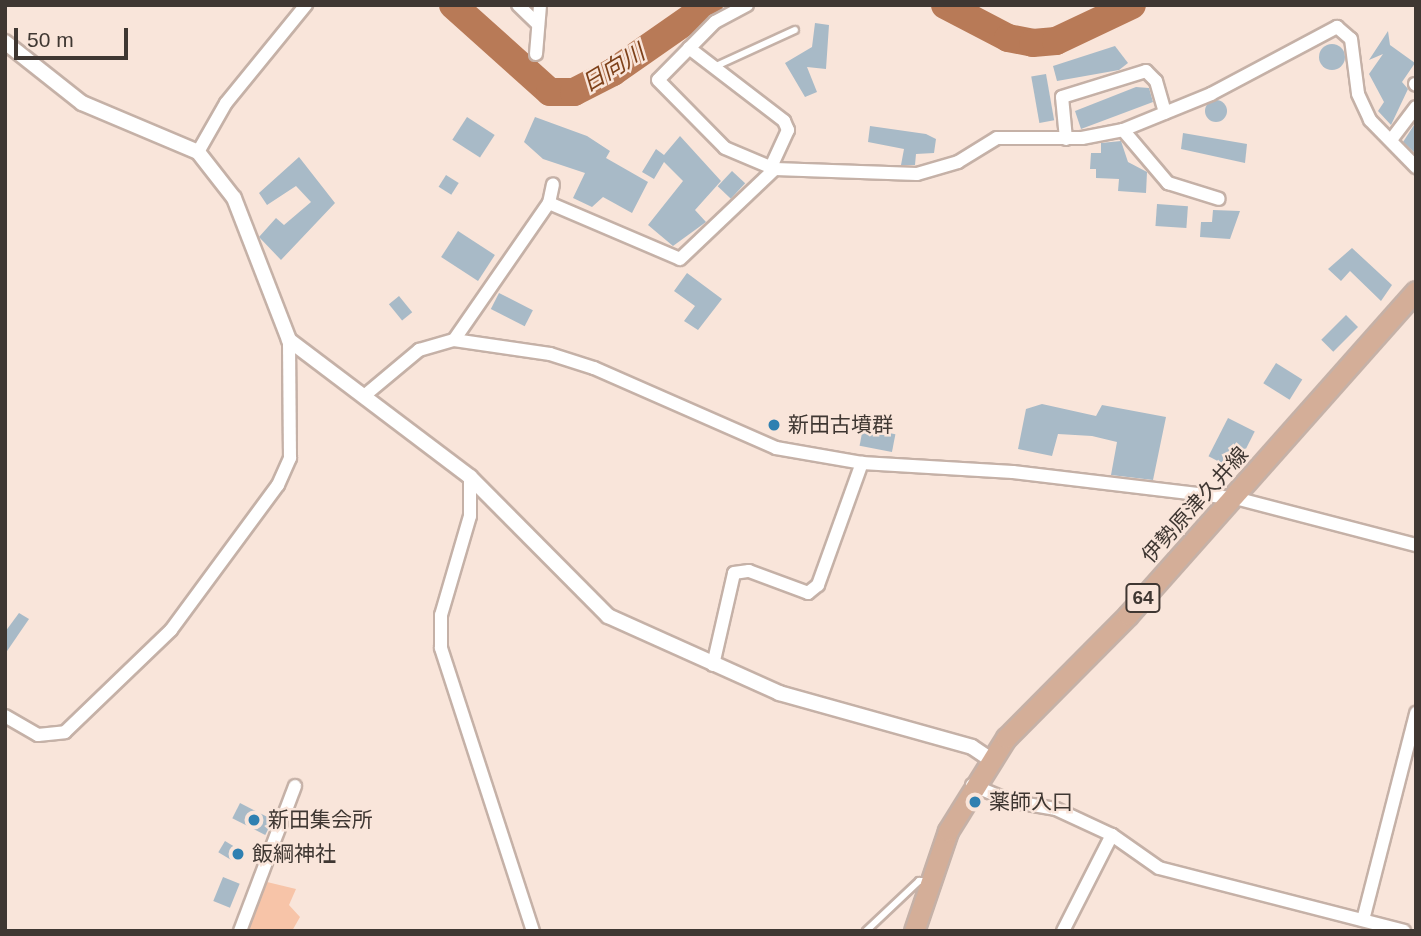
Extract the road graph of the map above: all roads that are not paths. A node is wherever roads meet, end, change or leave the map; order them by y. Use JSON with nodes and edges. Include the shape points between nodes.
{"nodes":[{"id":1,"x":306,"y":5,"type":"edge"},
{"id":2,"x":518,"y":5,"type":"edge"},
{"id":3,"x":540,"y":5,"type":"edge"},
{"id":4,"x":747,"y":5,"type":"edge"},
{"id":5,"x":538,"y":24,"type":"junction"},
{"id":6,"x":795,"y":30,"type":"dead end"},
{"id":7,"x":5,"y":42,"type":"edge"},
{"id":8,"x":689,"y":48,"type":"junction"},
{"id":9,"x":536,"y":54,"type":"dead end"},
{"id":10,"x":714,"y":67,"type":"junction"},
{"id":11,"x":1416,"y":107,"type":"edge"},
{"id":12,"x":1165,"y":113,"type":"junction"},
{"id":13,"x":1123,"y":130,"type":"junction"},
{"id":14,"x":1066,"y":139,"type":"junction"},
{"id":15,"x":1391,"y":140,"type":"junction"},
{"id":16,"x":198,"y":152,"type":"junction"},
{"id":17,"x":1416,"y":167,"type":"edge"},
{"id":18,"x":773,"y":168,"type":"junction"},
{"id":19,"x":554,"y":184,"type":"dead end"},
{"id":20,"x":1219,"y":199,"type":"dead end"},
{"id":21,"x":550,"y":203,"type":"junction"},
{"id":22,"x":1416,"y":291,"type":"edge"},
{"id":23,"x":289,"y":340,"type":"junction"},
{"id":24,"x":454,"y":340,"type":"junction"},
{"id":25,"x":364,"y":396,"type":"junction"},
{"id":26,"x":862,"y":463,"type":"junction"},
{"id":27,"x":470,"y":477,"type":"junction"},
{"id":28,"x":1227,"y":503,"type":"junction"},
{"id":29,"x":1416,"y":545,"type":"edge"},
{"id":30,"x":713,"y":665,"type":"junction"},
{"id":31,"x":1416,"y":713,"type":"edge"},
{"id":32,"x":5,"y":716,"type":"edge"},
{"id":33,"x":990,"y":759,"type":"junction"},
{"id":34,"x":972,"y":785,"type":"junction"},
{"id":35,"x":295,"y":786,"type":"dead end"},
{"id":36,"x":1112,"y":835,"type":"junction"},
{"id":37,"x":928,"y":881,"type":"junction"},
{"id":38,"x":1363,"y":920,"type":"junction"},
{"id":39,"x":240,"y":931,"type":"edge"},
{"id":40,"x":533,"y":931,"type":"edge"},
{"id":41,"x":866,"y":931,"type":"edge"},
{"id":42,"x":914,"y":931,"type":"edge"},
{"id":43,"x":1063,"y":931,"type":"edge"},
{"id":44,"x":1404,"y":931,"type":"edge"}],
"edges":[{"from":1,"to":16,"type":"street","via":[[226,103]]},
{"from":2,"to":5,"type":"street"},
{"from":3,"to":5,"type":"street"},
{"from":4,"to":8,"type":"street","via":[[715,22]]},
{"from":5,"to":9,"type":"street"},
{"from":6,"to":10,"type":"lane"},
{"from":7,"to":16,"type":"street","via":[[82,103]]},
{"from":8,"to":10,"type":"street"},
{"from":8,"to":18,"type":"street","via":[[657,80],[725,148]]},
{"from":10,"to":18,"type":"street","via":[[784,121],[788,130]]},
{"from":11,"to":15,"type":"street"},
{"from":12,"to":13,"type":"street"},
{"from":12,"to":14,"type":"street","via":[[1156,81],[1146,71],[1062,97]]},
{"from":12,"to":15,"type":"street","via":[[1337,27],[1351,39],[1363,107]]},
{"from":13,"to":14,"type":"street"},
{"from":13,"to":20,"type":"street","via":[[1168,183]]},
{"from":14,"to":18,"type":"street","via":[[997,138],[958,162],[917,174]]},
{"from":15,"to":17,"type":"street"},
{"from":16,"to":23,"type":"street","via":[[234,198]]},
{"from":18,"to":21,"type":"street","via":[[680,259]]},
{"from":19,"to":21,"type":"street"},
{"from":21,"to":24,"type":"street"},
{"from":22,"to":28,"type":"main road","name":"伊勢原津久井線","number":"64"},
{"from":23,"to":25,"type":"street"},
{"from":23,"to":32,"type":"street","via":[[290,458],[278,485],[171,630],[65,732],[38,736]]},
{"from":24,"to":25,"type":"street","via":[[419,351]]},
{"from":24,"to":26,"type":"street","via":[[550,354],[634,385],[752,442]]},
{"from":25,"to":27,"type":"street"},
{"from":26,"to":28,"type":"street","via":[[1013,472]]},
{"from":26,"to":30,"type":"street","via":[[818,585],[808,593],[749,571],[734,573]]},
{"from":27,"to":30,"type":"street","via":[[608,616]]},
{"from":27,"to":40,"type":"street","via":[[470,516],[441,615],[440,648]]},
{"from":28,"to":29,"type":"street","via":[[1239,499]]},
{"from":28,"to":33,"type":"main road","name":"伊勢原津久井線","number":"64"},
{"from":30,"to":33,"type":"street","via":[[779,692],[972,747]]},
{"from":31,"to":38,"type":"street"},
{"from":33,"to":34,"type":"main road","name":"伊勢原津久井線","number":"64"},
{"from":34,"to":36,"type":"street","via":[[1010,802],[1056,808]]},
{"from":34,"to":37,"type":"main road","name":"伊勢原津久井線","number":"64"},
{"from":35,"to":39,"type":"street"},
{"from":36,"to":38,"type":"street","via":[[1159,868]]},
{"from":36,"to":43,"type":"street"},
{"from":37,"to":41,"type":"lane","via":[[919,881]]},
{"from":37,"to":42,"type":"main road","name":"伊勢原津久井線","number":"64"},
{"from":38,"to":44,"type":"street"}]}
